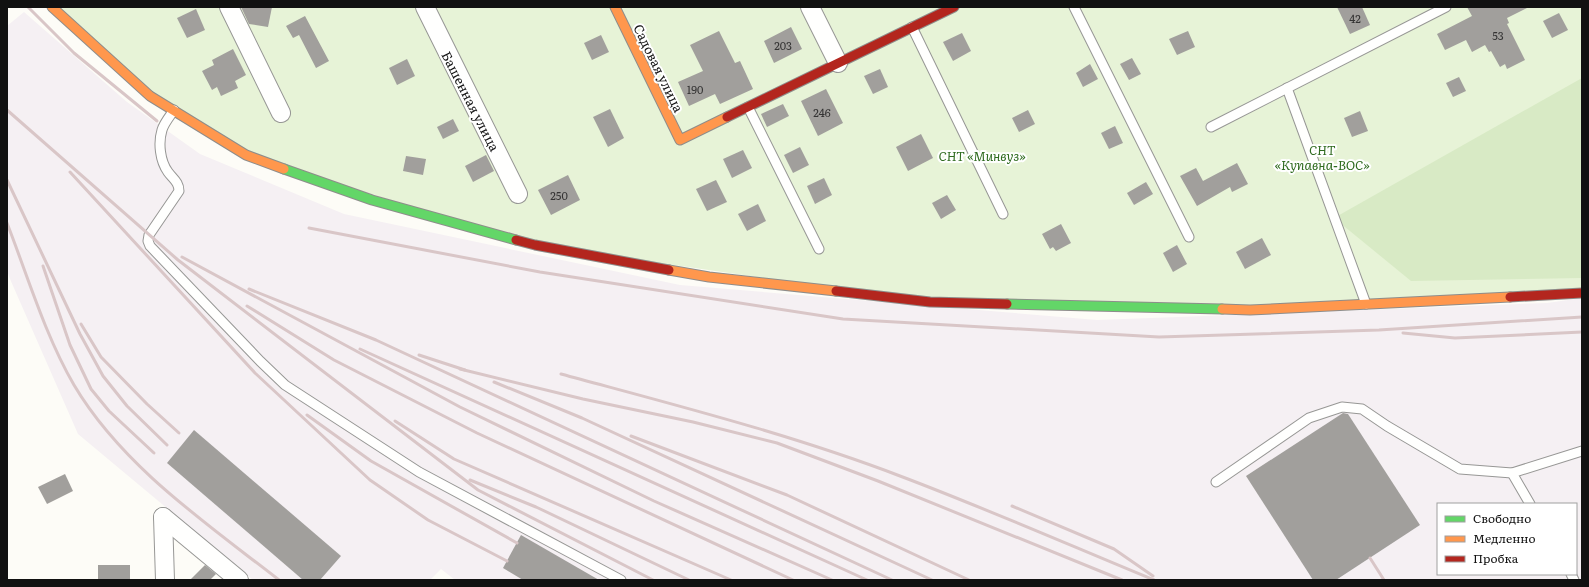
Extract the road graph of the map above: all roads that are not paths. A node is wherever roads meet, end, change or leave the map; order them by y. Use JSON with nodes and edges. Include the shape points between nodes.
{"nodes":[{"id":1,"x":52,"y":7,"type":"edge"},
{"id":2,"x":228,"y":7,"type":"edge"},
{"id":3,"x":425,"y":7,"type":"edge"},
{"id":4,"x":615,"y":7,"type":"edge"},
{"id":5,"x":810,"y":7,"type":"edge"},
{"id":6,"x":954,"y":7,"type":"edge"},
{"id":7,"x":1074,"y":7,"type":"edge"},
{"id":8,"x":1446,"y":7,"type":"edge"},
{"id":9,"x":912,"y":28,"type":"junction"},
{"id":10,"x":838,"y":63,"type":"junction"},
{"id":11,"x":1287,"y":88,"type":"junction"},
{"id":12,"x":748,"y":107,"type":"junction"},
{"id":13,"x":174,"y":110,"type":"junction"},
{"id":14,"x":281,"y":113,"type":"dead end"},
{"id":15,"x":1211,"y":127,"type":"dead end"},
{"id":16,"x":518,"y":194,"type":"dead end"},
{"id":17,"x":1003,"y":214,"type":"dead end"},
{"id":18,"x":1189,"y":237,"type":"dead end"},
{"id":19,"x":819,"y":249,"type":"dead end"},
{"id":20,"x":1582,"y":293,"type":"edge"},
{"id":21,"x":1366,"y":304,"type":"junction"},
{"id":22,"x":1582,"y":451,"type":"edge"},
{"id":23,"x":1512,"y":473,"type":"junction"},
{"id":24,"x":1216,"y":482,"type":"dead end"},
{"id":25,"x":1529,"y":503,"type":"edge"},
{"id":26,"x":165,"y":580,"type":"edge"},
{"id":27,"x":238,"y":580,"type":"edge"},
{"id":28,"x":621,"y":580,"type":"edge"}],
"edges":[{"from":1,"to":13,"type":"street","via":[[150,96]]},
{"from":2,"to":14,"type":"street"},
{"from":3,"to":16,"type":"street","name":"Башенная улица"},
{"from":4,"to":12,"type":"street","name":"Садовая улица","via":[[680,140]]},
{"from":5,"to":10,"type":"street"},
{"from":6,"to":9,"type":"street"},
{"from":7,"to":18,"type":"lane"},
{"from":8,"to":11,"type":"lane"},
{"from":9,"to":10,"type":"street"},
{"from":9,"to":17,"type":"lane"},
{"from":10,"to":12,"type":"street"},
{"from":11,"to":15,"type":"lane"},
{"from":11,"to":21,"type":"lane"},
{"from":12,"to":19,"type":"lane"},
{"from":13,"to":21,"type":"street","via":[[246,155],[372,200],[535,245],[708,277],[930,302],[1250,310]]},
{"from":13,"to":28,"type":"lane","via":[[163,128],[161,144],[163,162],[168,173],[177,182],[179,191],[148,238],[148,243],[156,252],[285,385],[419,472]]},
{"from":20,"to":21,"type":"street"},
{"from":22,"to":23,"type":"lane"},
{"from":23,"to":24,"type":"lane","via":[[1460,469],[1362,409],[1342,407],[1309,418]]},
{"from":23,"to":25,"type":"lane"},
{"from":26,"to":27,"type":"street","via":[[163,517]]}]}
